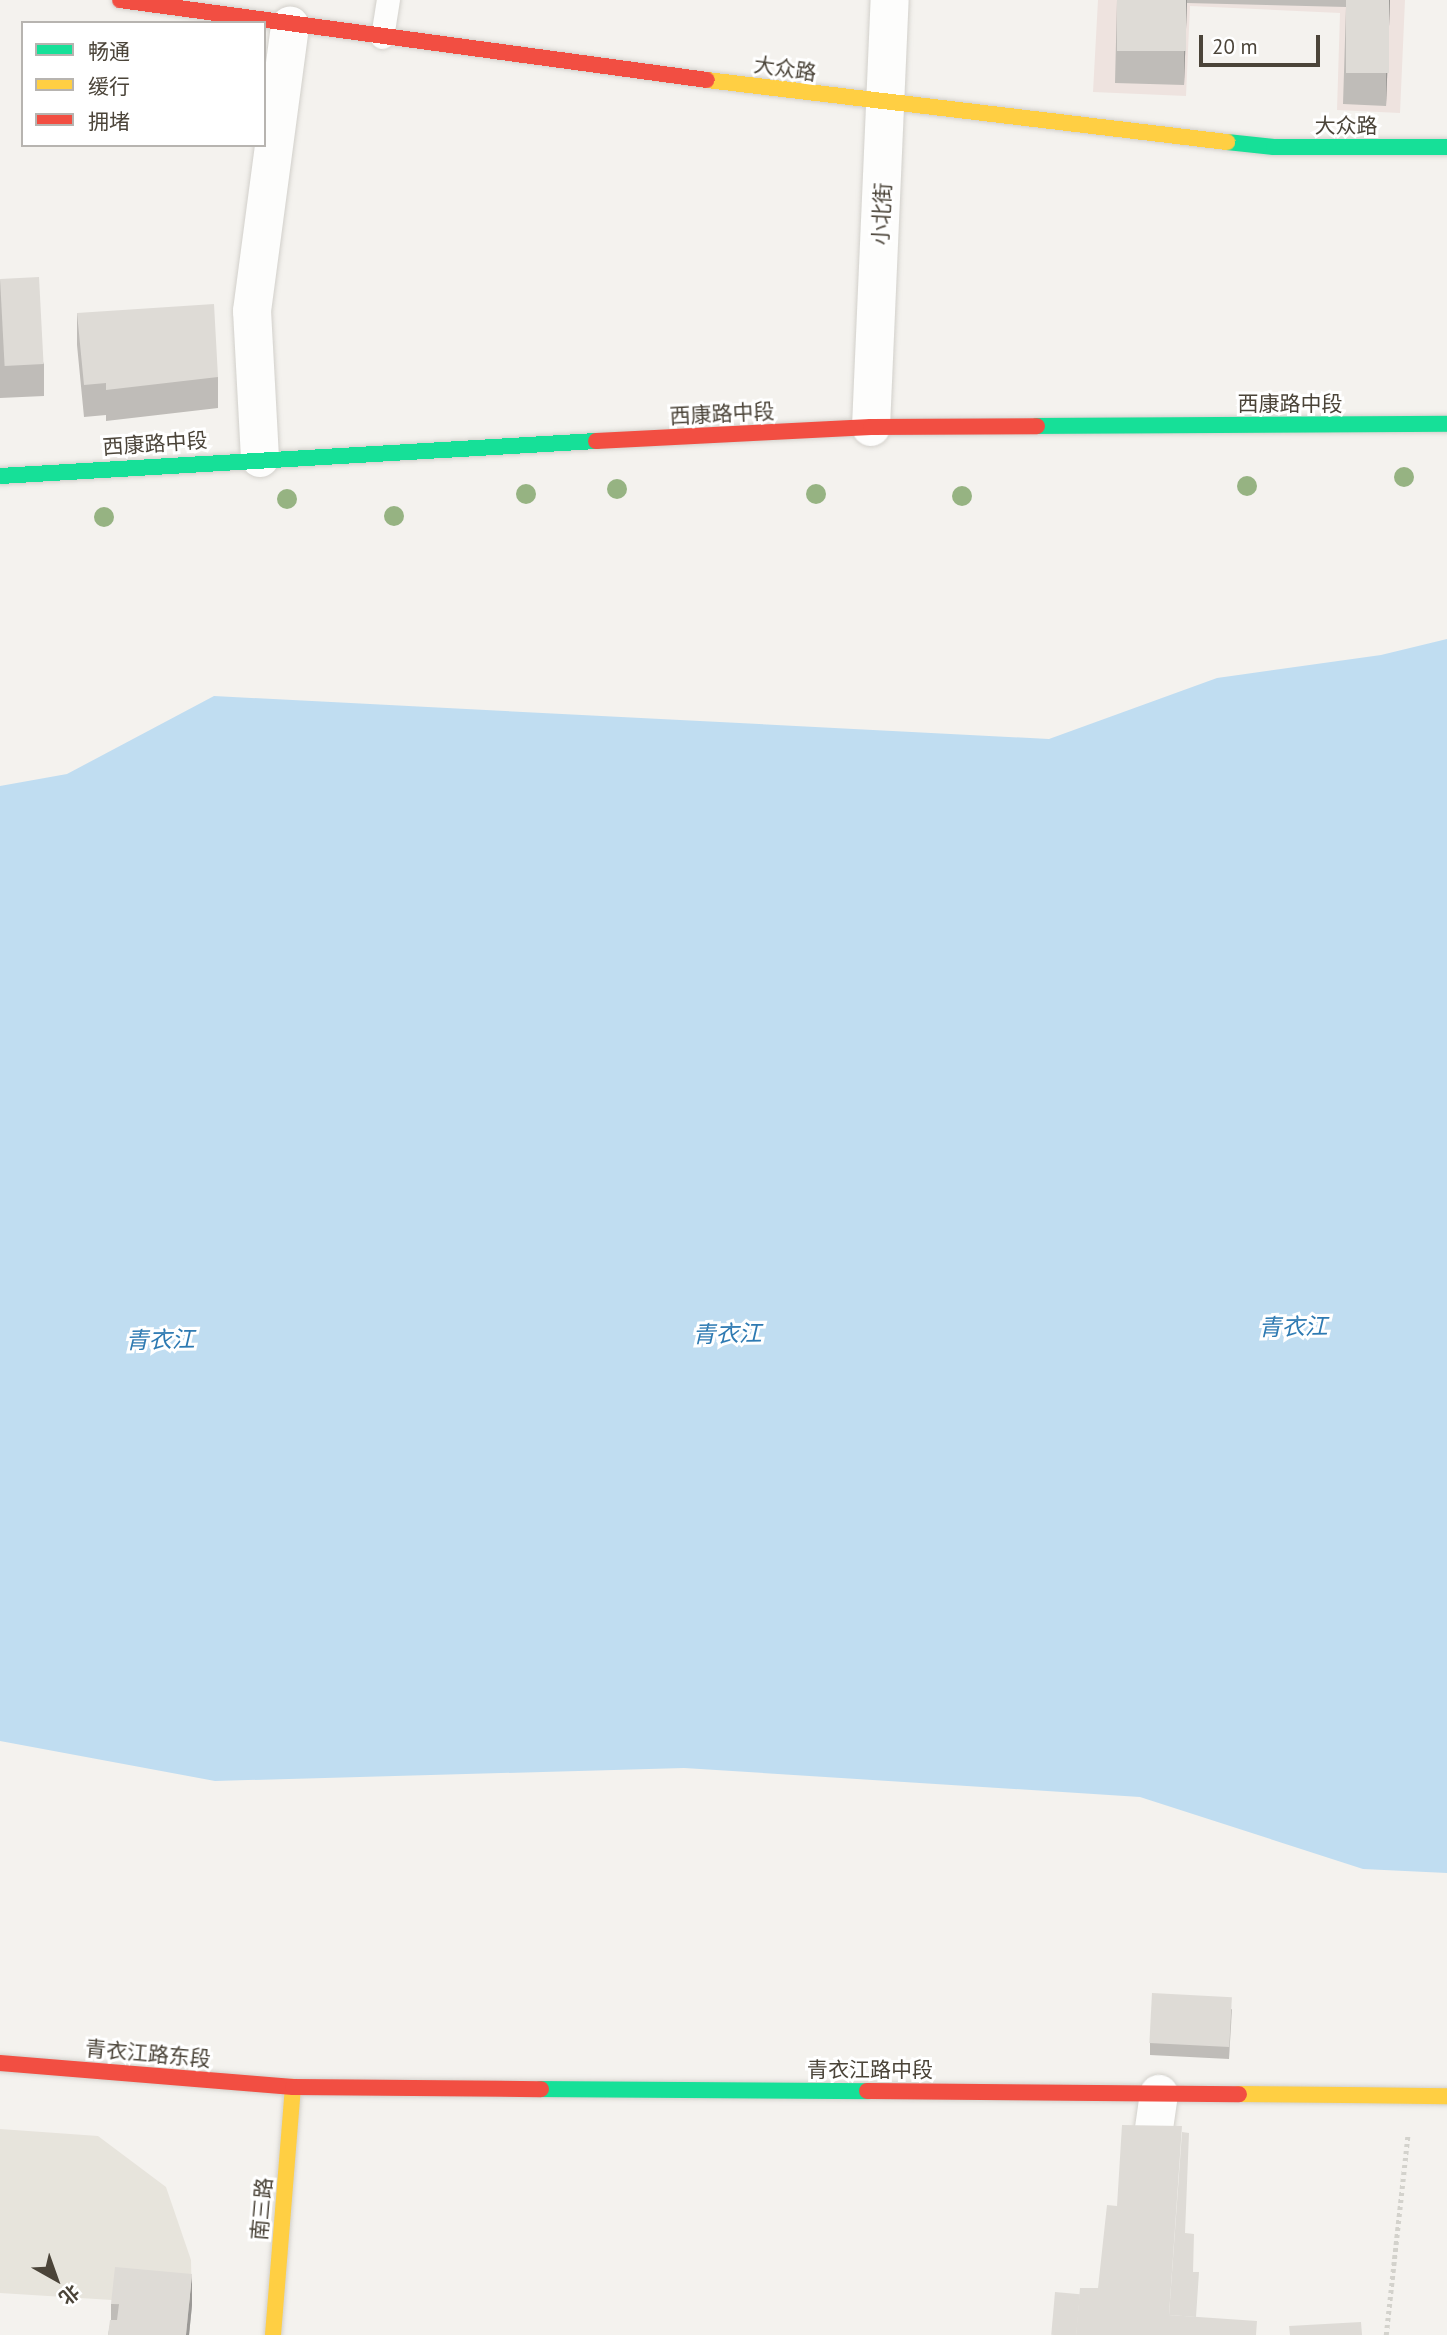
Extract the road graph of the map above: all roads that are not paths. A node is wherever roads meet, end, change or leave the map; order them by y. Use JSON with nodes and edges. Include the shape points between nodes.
{"nodes":[{"id":1,"x":120,"y":0,"type":"edge"},
{"id":2,"x":388,"y":0,"type":"edge"},
{"id":3,"x":890,"y":0,"type":"edge"},
{"id":4,"x":257,"y":21,"type":"edge"},
{"id":5,"x":266,"y":22,"type":"edge"},
{"id":6,"x":290,"y":26,"type":"junction"},
{"id":7,"x":382,"y":37,"type":"junction"},
{"id":8,"x":888,"y":104,"type":"junction"},
{"id":9,"x":1447,"y":147,"type":"edge"},
{"id":10,"x":1447,"y":424,"type":"edge"},
{"id":11,"x":871,"y":427,"type":"junction"},
{"id":12,"x":260,"y":458,"type":"junction"},
{"id":13,"x":0,"y":476,"type":"edge"},
{"id":14,"x":0,"y":2063,"type":"edge"},
{"id":15,"x":293,"y":2087,"type":"junction"},
{"id":16,"x":1159,"y":2094,"type":"junction"},
{"id":17,"x":1447,"y":2096,"type":"edge"},
{"id":18,"x":1142,"y":2214,"type":"edge"},
{"id":19,"x":273,"y":2335,"type":"edge"}],
"edges":[{"from":1,"to":4,"type":"street","name":"大众路"},
{"from":2,"to":7,"type":"lane"},
{"from":3,"to":8,"type":"street","name":"小北街"},
{"from":5,"to":6,"type":"street","name":"大众路"},
{"from":6,"to":7,"type":"street","name":"大众路"},
{"from":6,"to":12,"type":"street","via":[[252,311]]},
{"from":7,"to":8,"type":"street","name":"大众路"},
{"from":8,"to":9,"type":"street","name":"大众路","via":[[1274,147]]},
{"from":8,"to":11,"type":"street","name":"小北街"},
{"from":10,"to":11,"type":"street","name":"西康路中段"},
{"from":11,"to":12,"type":"street","name":"西康路中段"},
{"from":12,"to":13,"type":"street","name":"西康路中段"},
{"from":14,"to":15,"type":"street","name":"青衣江路东段"},
{"from":15,"to":16,"type":"street","name":"青衣江路中段"},
{"from":15,"to":19,"type":"street","name":"南三路"},
{"from":16,"to":17,"type":"street","name":"青衣江路中段"},
{"from":16,"to":18,"type":"street"}]}
